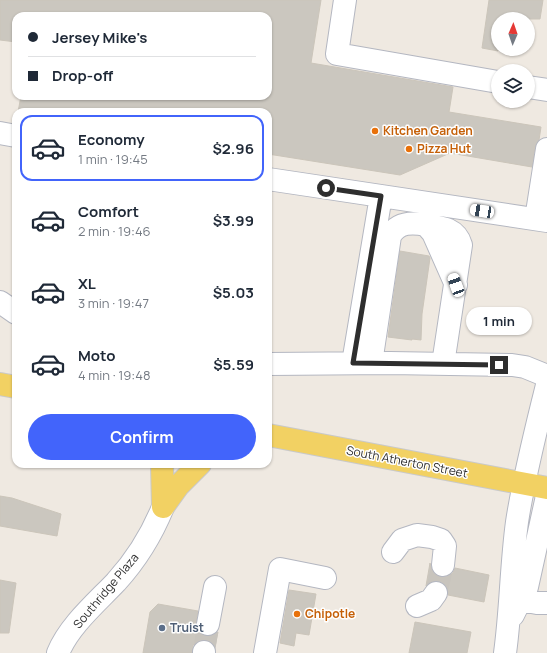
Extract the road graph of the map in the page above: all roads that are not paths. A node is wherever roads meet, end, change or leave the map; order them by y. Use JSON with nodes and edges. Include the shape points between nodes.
{"nodes":[{"id":1,"x":345,"y":0,"type":"edge"},
{"id":2,"x":491,"y":81,"type":"edge"},
{"id":3,"x":535,"y":88,"type":"edge"},
{"id":4,"x":547,"y":90,"type":"edge"},
{"id":5,"x":0,"y":133,"type":"edge"},
{"id":6,"x":12,"y":135,"type":"edge"},
{"id":7,"x":547,"y":149,"type":"edge"},
{"id":8,"x":272,"y":180,"type":"edge"},
{"id":9,"x":381,"y":196,"type":"junction"},
{"id":10,"x":541,"y":220,"type":"edge"},
{"id":11,"x":0,"y":302,"type":"edge"},
{"id":12,"x":12,"y":310,"type":"edge"},
{"id":13,"x":362,"y":363,"type":"junction"},
{"id":14,"x":272,"y":364,"type":"edge"},
{"id":15,"x":443,"y":364,"type":"junction"},
{"id":16,"x":547,"y":376,"type":"edge"},
{"id":17,"x":0,"y":384,"type":"edge"},
{"id":18,"x":547,"y":385,"type":"edge"},
{"id":19,"x":12,"y":386,"type":"edge"},
{"id":20,"x":272,"y":437,"type":"edge"},
{"id":21,"x":162,"y":468,"type":"edge"},
{"id":22,"x":196,"y":468,"type":"edge"},
{"id":23,"x":524,"y":484,"type":"junction"},
{"id":24,"x":547,"y":488,"type":"edge"},
{"id":25,"x":547,"y":496,"type":"edge"},
{"id":26,"x":163,"y":507,"type":"junction"},
{"id":27,"x":393,"y":552,"type":"dead end"},
{"id":28,"x":443,"y":566,"type":"tunnel mouth"},
{"id":29,"x":325,"y":578,"type":"dead end"},
{"id":30,"x":215,"y":587,"type":"dead end"},
{"id":31,"x":436,"y":593,"type":"tunnel mouth"},
{"id":32,"x":521,"y":600,"type":"junction"},
{"id":33,"x":547,"y":602,"type":"edge"},
{"id":34,"x":417,"y":606,"type":"dead end"},
{"id":35,"x":510,"y":622,"type":"junction"},
{"id":36,"x":208,"y":624,"type":"tunnel mouth"},
{"id":37,"x":58,"y":653,"type":"edge"},
{"id":38,"x":265,"y":653,"type":"edge"},
{"id":39,"x":505,"y":653,"type":"edge"}],
"edges":[{"from":1,"to":2,"type":"street","via":[[337,54]]},
{"from":3,"to":4,"type":"street"},
{"from":5,"to":6,"type":"street"},
{"from":7,"to":10,"type":"street"},
{"from":8,"to":9,"type":"street"},
{"from":9,"to":10,"type":"street"},
{"from":9,"to":13,"type":"street"},
{"from":11,"to":12,"type":"street"},
{"from":13,"to":14,"type":"street"},
{"from":13,"to":15,"type":"street"},
{"from":13,"to":15,"type":"street","via":[[390,236],[396,229],[410,223],[426,225],[433,233],[456,285]]},
{"from":15,"to":16,"type":"street","via":[[516,365]]},
{"from":17,"to":19,"type":"main road"},
{"from":18,"to":23,"type":"street"},
{"from":20,"to":23,"type":"main road","name":"South Atherton Street"},
{"from":21,"to":26,"type":"main road"},
{"from":22,"to":26,"type":"main road","via":[[178,486]]},
{"from":23,"to":24,"type":"main road","name":"South Atherton Street"},
{"from":23,"to":35,"type":"street","via":[[517,522]]},
{"from":25,"to":32,"type":"street","via":[[527,588]]},
{"from":26,"to":37,"type":"street","name":"Southridge Plaza","via":[[140,551],[83,617],[61,645]]},
{"from":27,"to":28,"type":"street","via":[[402,540],[417,535],[432,537],[441,540],[445,546]]},
{"from":29,"to":38,"type":"street","via":[[280,569]]},
{"from":30,"to":36,"type":"street"},
{"from":31,"to":34,"type":"street","via":[[432,600]]},
{"from":32,"to":33,"type":"street"},
{"from":32,"to":35,"type":"street"},
{"from":35,"to":39,"type":"street"}]}
